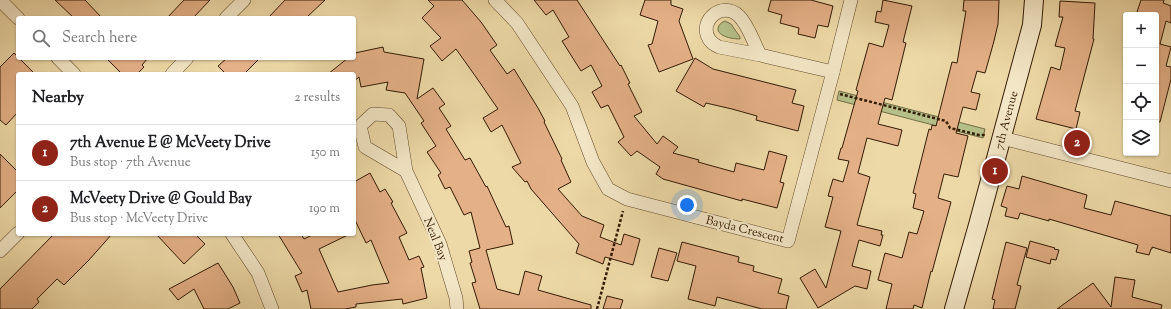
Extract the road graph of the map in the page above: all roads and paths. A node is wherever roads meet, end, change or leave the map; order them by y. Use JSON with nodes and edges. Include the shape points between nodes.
{"nodes":[{"id":1,"x":0,"y":0,"type":"edge"},
{"id":2,"x":244,"y":0,"type":"edge"},
{"id":3,"x":495,"y":0,"type":"edge"},
{"id":4,"x":852,"y":0,"type":"edge"},
{"id":5,"x":1034,"y":0,"type":"edge"},
{"id":6,"x":16,"y":16,"type":"edge"},
{"id":7,"x":228,"y":16,"type":"edge"},
{"id":8,"x":760,"y":54,"type":"dead end"},
{"id":9,"x":60,"y":60,"type":"edge"},
{"id":10,"x":185,"y":60,"type":"edge"},
{"id":11,"x":72,"y":72,"type":"edge"},
{"id":12,"x":174,"y":72,"type":"edge"},
{"id":13,"x":833,"y":72,"type":"junction"},
{"id":14,"x":828,"y":91,"type":"junction"},
{"id":15,"x":994,"y":136,"type":"junction"},
{"id":16,"x":406,"y":171,"type":"dead end"},
{"id":17,"x":1171,"y":181,"type":"edge"},
{"id":18,"x":626,"y":199,"type":"junction"},
{"id":19,"x":16,"y":235,"type":"edge"},
{"id":20,"x":233,"y":236,"type":"edge"},
{"id":21,"x":0,"y":250,"type":"edge"},
{"id":22,"x":272,"y":309,"type":"edge"},
{"id":23,"x":457,"y":309,"type":"edge"},
{"id":24,"x":597,"y":309,"type":"edge"},
{"id":25,"x":954,"y":309,"type":"edge"}],
"edges":[{"from":1,"to":6,"type":"street"},
{"from":2,"to":7,"type":"street"},
{"from":3,"to":18,"type":"street","name":"Bayda Crescent","via":[[517,23],[572,106],[593,162],[608,189]]},
{"from":4,"to":13,"type":"street","name":"Bayda Crescent"},
{"from":5,"to":15,"type":"street","name":"7th Avenue","via":[[1032,25]]},
{"from":8,"to":13,"type":"street"},
{"from":9,"to":11,"type":"street"},
{"from":10,"to":12,"type":"street"},
{"from":13,"to":14,"type":"street","name":"Bayda Crescent"},
{"from":14,"to":15,"type":"path","via":[[946,121],[950,128]]},
{"from":14,"to":18,"type":"street","name":"Bayda Crescent","via":[[788,241]]},
{"from":15,"to":17,"type":"street"},
{"from":15,"to":25,"type":"street","name":"7th Avenue"},
{"from":16,"to":23,"type":"street","name":"Neal Bay","via":[[440,244]]},
{"from":18,"to":24,"type":"path"},
{"from":19,"to":21,"type":"street"},
{"from":20,"to":22,"type":"street","via":[[258,273]]}]}
